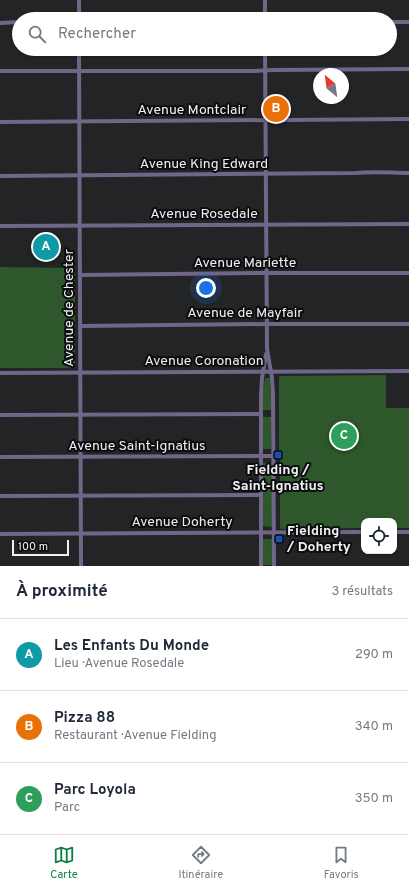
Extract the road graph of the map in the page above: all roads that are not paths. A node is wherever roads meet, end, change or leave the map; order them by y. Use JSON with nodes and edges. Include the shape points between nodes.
{"nodes":[{"id":1,"x":79,"y":0,"type":"edge"},
{"id":2,"x":265,"y":0,"type":"edge"},
{"id":3,"x":79,"y":12,"type":"edge"},
{"id":4,"x":265,"y":12,"type":"edge"},
{"id":5,"x":0,"y":22,"type":"edge"},
{"id":6,"x":12,"y":22,"type":"edge"},
{"id":7,"x":397,"y":22,"type":"edge"},
{"id":8,"x":409,"y":22,"type":"edge"},
{"id":9,"x":79,"y":56,"type":"edge"},
{"id":10,"x":265,"y":56,"type":"edge"},
{"id":11,"x":409,"y":69,"type":"edge"},
{"id":12,"x":265,"y":70,"type":"junction"},
{"id":13,"x":0,"y":71,"type":"edge"},
{"id":14,"x":80,"y":71,"type":"junction"},
{"id":15,"x":409,"y":119,"type":"edge"},
{"id":16,"x":266,"y":121,"type":"junction"},
{"id":17,"x":0,"y":122,"type":"edge"},
{"id":18,"x":79,"y":122,"type":"junction"},
{"id":19,"x":409,"y":173,"type":"edge"},
{"id":20,"x":266,"y":174,"type":"junction"},
{"id":21,"x":80,"y":175,"type":"junction"},
{"id":22,"x":0,"y":176,"type":"edge"},
{"id":23,"x":409,"y":224,"type":"edge"},
{"id":24,"x":266,"y":225,"type":"junction"},
{"id":25,"x":0,"y":226,"type":"edge"},
{"id":26,"x":80,"y":226,"type":"junction"},
{"id":27,"x":266,"y":273,"type":"junction"},
{"id":28,"x":409,"y":273,"type":"edge"},
{"id":29,"x":80,"y":275,"type":"junction"},
{"id":30,"x":267,"y":324,"type":"junction"},
{"id":31,"x":409,"y":324,"type":"edge"},
{"id":32,"x":80,"y":326,"type":"junction"},
{"id":33,"x":267,"y":349,"type":"junction"},
{"id":34,"x":263,"y":372,"type":"junction"},
{"id":35,"x":271,"y":372,"type":"junction"},
{"id":36,"x":409,"y":372,"type":"edge"},
{"id":37,"x":0,"y":373,"type":"edge"},
{"id":38,"x":80,"y":373,"type":"junction"},
{"id":39,"x":261,"y":414,"type":"junction"},
{"id":40,"x":0,"y":415,"type":"edge"},
{"id":41,"x":81,"y":415,"type":"junction"},
{"id":42,"x":261,"y":456,"type":"junction"},
{"id":43,"x":273,"y":456,"type":"junction"},
{"id":44,"x":0,"y":457,"type":"edge"},
{"id":45,"x":81,"y":457,"type":"junction"},
{"id":46,"x":261,"y":495,"type":"junction"},
{"id":47,"x":0,"y":496,"type":"edge"},
{"id":48,"x":81,"y":496,"type":"junction"},
{"id":49,"x":361,"y":532,"type":"edge"},
{"id":50,"x":397,"y":532,"type":"edge"},
{"id":51,"x":409,"y":532,"type":"edge"},
{"id":52,"x":261,"y":533,"type":"junction"},
{"id":53,"x":274,"y":533,"type":"junction"},
{"id":54,"x":0,"y":534,"type":"edge"},
{"id":55,"x":81,"y":534,"type":"junction"},
{"id":56,"x":81,"y":566,"type":"edge"},
{"id":57,"x":261,"y":566,"type":"edge"},
{"id":58,"x":274,"y":566,"type":"edge"}],
"edges":[{"from":1,"to":3,"type":"street"},
{"from":2,"to":4,"type":"street"},
{"from":5,"to":6,"type":"street"},
{"from":7,"to":8,"type":"street"},
{"from":9,"to":14,"type":"street","name":"Avenue de Chester"},
{"from":10,"to":12,"type":"street"},
{"from":11,"to":12,"type":"street"},
{"from":12,"to":14,"type":"street"},
{"from":12,"to":16,"type":"street"},
{"from":13,"to":14,"type":"street"},
{"from":14,"to":18,"type":"street","name":"Avenue de Chester"},
{"from":15,"to":16,"type":"street","name":"Avenue Montclair"},
{"from":16,"to":18,"type":"street","name":"Avenue Montclair"},
{"from":16,"to":20,"type":"street"},
{"from":17,"to":18,"type":"street","name":"Avenue Montclair"},
{"from":18,"to":21,"type":"street","name":"Avenue de Chester"},
{"from":19,"to":20,"type":"street","name":"Avenue King Edward"},
{"from":20,"to":21,"type":"street","name":"Avenue King Edward"},
{"from":20,"to":24,"type":"street"},
{"from":21,"to":22,"type":"street","name":"Avenue King Edward"},
{"from":21,"to":26,"type":"street","name":"Avenue de Chester"},
{"from":23,"to":24,"type":"street","name":"Avenue Rosedale"},
{"from":24,"to":26,"type":"street","name":"Avenue Rosedale"},
{"from":24,"to":27,"type":"street"},
{"from":25,"to":26,"type":"street","name":"Avenue Rosedale"},
{"from":26,"to":29,"type":"street","name":"Avenue de Chester"},
{"from":27,"to":28,"type":"street","name":"Avenue Mariette"},
{"from":27,"to":29,"type":"street","name":"Avenue Mariette"},
{"from":27,"to":30,"type":"street"},
{"from":29,"to":32,"type":"street","name":"Avenue de Chester"},
{"from":30,"to":31,"type":"street","name":"Avenue de Mayfair"},
{"from":30,"to":32,"type":"street","name":"Avenue de Mayfair"},
{"from":30,"to":33,"type":"street"},
{"from":32,"to":38,"type":"street","name":"Avenue de Chester"},
{"from":33,"to":34,"type":"street"},
{"from":33,"to":35,"type":"street"},
{"from":34,"to":35,"type":"street","name":"Avenue Coronation"},
{"from":34,"to":38,"type":"street","name":"Avenue Coronation"},
{"from":34,"to":39,"type":"street"},
{"from":35,"to":36,"type":"street","name":"Avenue Coronation"},
{"from":35,"to":43,"type":"street"},
{"from":37,"to":38,"type":"street","name":"Avenue Coronation"},
{"from":38,"to":41,"type":"street","name":"Avenue de Chester"},
{"from":39,"to":41,"type":"street"},
{"from":39,"to":42,"type":"street"},
{"from":40,"to":41,"type":"street"},
{"from":41,"to":45,"type":"street","name":"Avenue de Chester"},
{"from":42,"to":43,"type":"street","name":"Avenue Saint-Ignatius"},
{"from":42,"to":45,"type":"street","name":"Avenue Saint-Ignatius"},
{"from":42,"to":46,"type":"street"},
{"from":43,"to":53,"type":"street"},
{"from":44,"to":45,"type":"street","name":"Avenue Saint-Ignatius"},
{"from":45,"to":48,"type":"street","name":"Avenue de Chester"},
{"from":46,"to":48,"type":"street"},
{"from":46,"to":52,"type":"street"},
{"from":47,"to":48,"type":"street"},
{"from":48,"to":55,"type":"street","name":"Avenue de Chester"},
{"from":49,"to":53,"type":"street","name":"Avenue Doherty"},
{"from":50,"to":51,"type":"street"},
{"from":52,"to":53,"type":"street","name":"Avenue Doherty"},
{"from":52,"to":55,"type":"street","name":"Avenue Doherty"},
{"from":52,"to":57,"type":"street"},
{"from":53,"to":58,"type":"street"},
{"from":54,"to":55,"type":"street","name":"Avenue Doherty"},
{"from":55,"to":56,"type":"street","name":"Avenue de Chester"}]}
